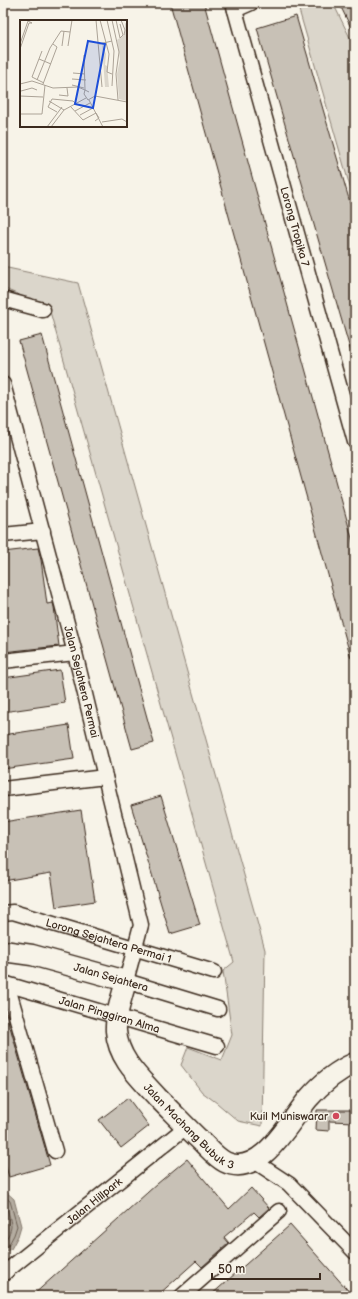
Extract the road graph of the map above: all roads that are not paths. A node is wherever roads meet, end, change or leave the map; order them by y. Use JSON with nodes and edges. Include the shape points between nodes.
{"nodes":[{"id":1,"x":251,"y":3,"type":"edge"},
{"id":2,"x":234,"y":6,"type":"edge"},
{"id":3,"x":3,"y":299,"type":"edge"},
{"id":4,"x":43,"y":310,"type":"dead end"},
{"id":5,"x":3,"y":384,"type":"edge"},
{"id":6,"x":355,"y":442,"type":"edge"},
{"id":7,"x":43,"y":531,"type":"junction"},
{"id":8,"x":3,"y":535,"type":"edge"},
{"id":9,"x":75,"y":653,"type":"junction"},
{"id":10,"x":3,"y":661,"type":"edge"},
{"id":11,"x":105,"y":777,"type":"junction"},
{"id":12,"x":3,"y":789,"type":"edge"},
{"id":13,"x":3,"y":913,"type":"edge"},
{"id":14,"x":134,"y":949,"type":"junction"},
{"id":15,"x":3,"y":951,"type":"edge"},
{"id":16,"x":214,"y":972,"type":"dead end"},
{"id":17,"x":126,"y":981,"type":"junction"},
{"id":18,"x":5,"y":984,"type":"edge"},
{"id":19,"x":218,"y":1009,"type":"dead end"},
{"id":20,"x":118,"y":1017,"type":"junction"},
{"id":21,"x":217,"y":1046,"type":"dead end"},
{"id":22,"x":355,"y":1063,"type":"edge"},
{"id":23,"x":186,"y":1127,"type":"junction"},
{"id":24,"x":56,"y":1151,"type":"dead end"},
{"id":25,"x":254,"y":1161,"type":"junction"},
{"id":26,"x":279,"y":1211,"type":"dead end"},
{"id":27,"x":355,"y":1252,"type":"edge"},
{"id":28,"x":3,"y":1274,"type":"edge"},
{"id":29,"x":182,"y":1296,"type":"edge"}],
"edges":[{"from":1,"to":2,"type":"street"},
{"from":2,"to":6,"type":"street","name":"Lorong Tropika 7"},
{"from":3,"to":4,"type":"street"},
{"from":5,"to":7,"type":"street","name":"Jalan Sejahtera Permai"},
{"from":7,"to":8,"type":"street"},
{"from":7,"to":9,"type":"street","name":"Jalan Sejahtera Permai"},
{"from":9,"to":10,"type":"street"},
{"from":9,"to":11,"type":"street","name":"Jalan Sejahtera Permai"},
{"from":11,"to":12,"type":"street"},
{"from":11,"to":14,"type":"street","name":"Jalan Sejahtera Permai","via":[[141,925]]},
{"from":13,"to":14,"type":"street","name":"Lorong Sejahtera Permai 1","via":[[13,912]]},
{"from":14,"to":16,"type":"street","name":"Lorong Sejahtera Permai 1"},
{"from":14,"to":17,"type":"street","name":"Jalan Sejahtera Permai"},
{"from":15,"to":17,"type":"main road","name":"Jalan Sejahtera","via":[[32,955]]},
{"from":17,"to":19,"type":"street","name":"Jalan Sejahtera"},
{"from":17,"to":20,"type":"main road","name":"Jalan Machang Bubuk 3"},
{"from":18,"to":20,"type":"street","name":"Jalan Pinggiran Alma"},
{"from":18,"to":24,"type":"street"},
{"from":20,"to":21,"type":"street","name":"Jalan Pinggiran Alma"},
{"from":20,"to":23,"type":"main road","name":"Jalan Machang Bubuk 3","via":[[116,1032],[128,1064]]},
{"from":22,"to":25,"type":"main road","name":"Jalan Machang Bubuk 3","via":[[332,1075],[320,1086],[277,1140]]},
{"from":23,"to":25,"type":"main road","name":"Jalan Machang Bubuk 3","via":[[226,1162],[244,1164]]},
{"from":23,"to":28,"type":"street","name":"Jalan Hillpark"},
{"from":25,"to":27,"type":"street","via":[[289,1184]]},
{"from":26,"to":29,"type":"street"}]}
